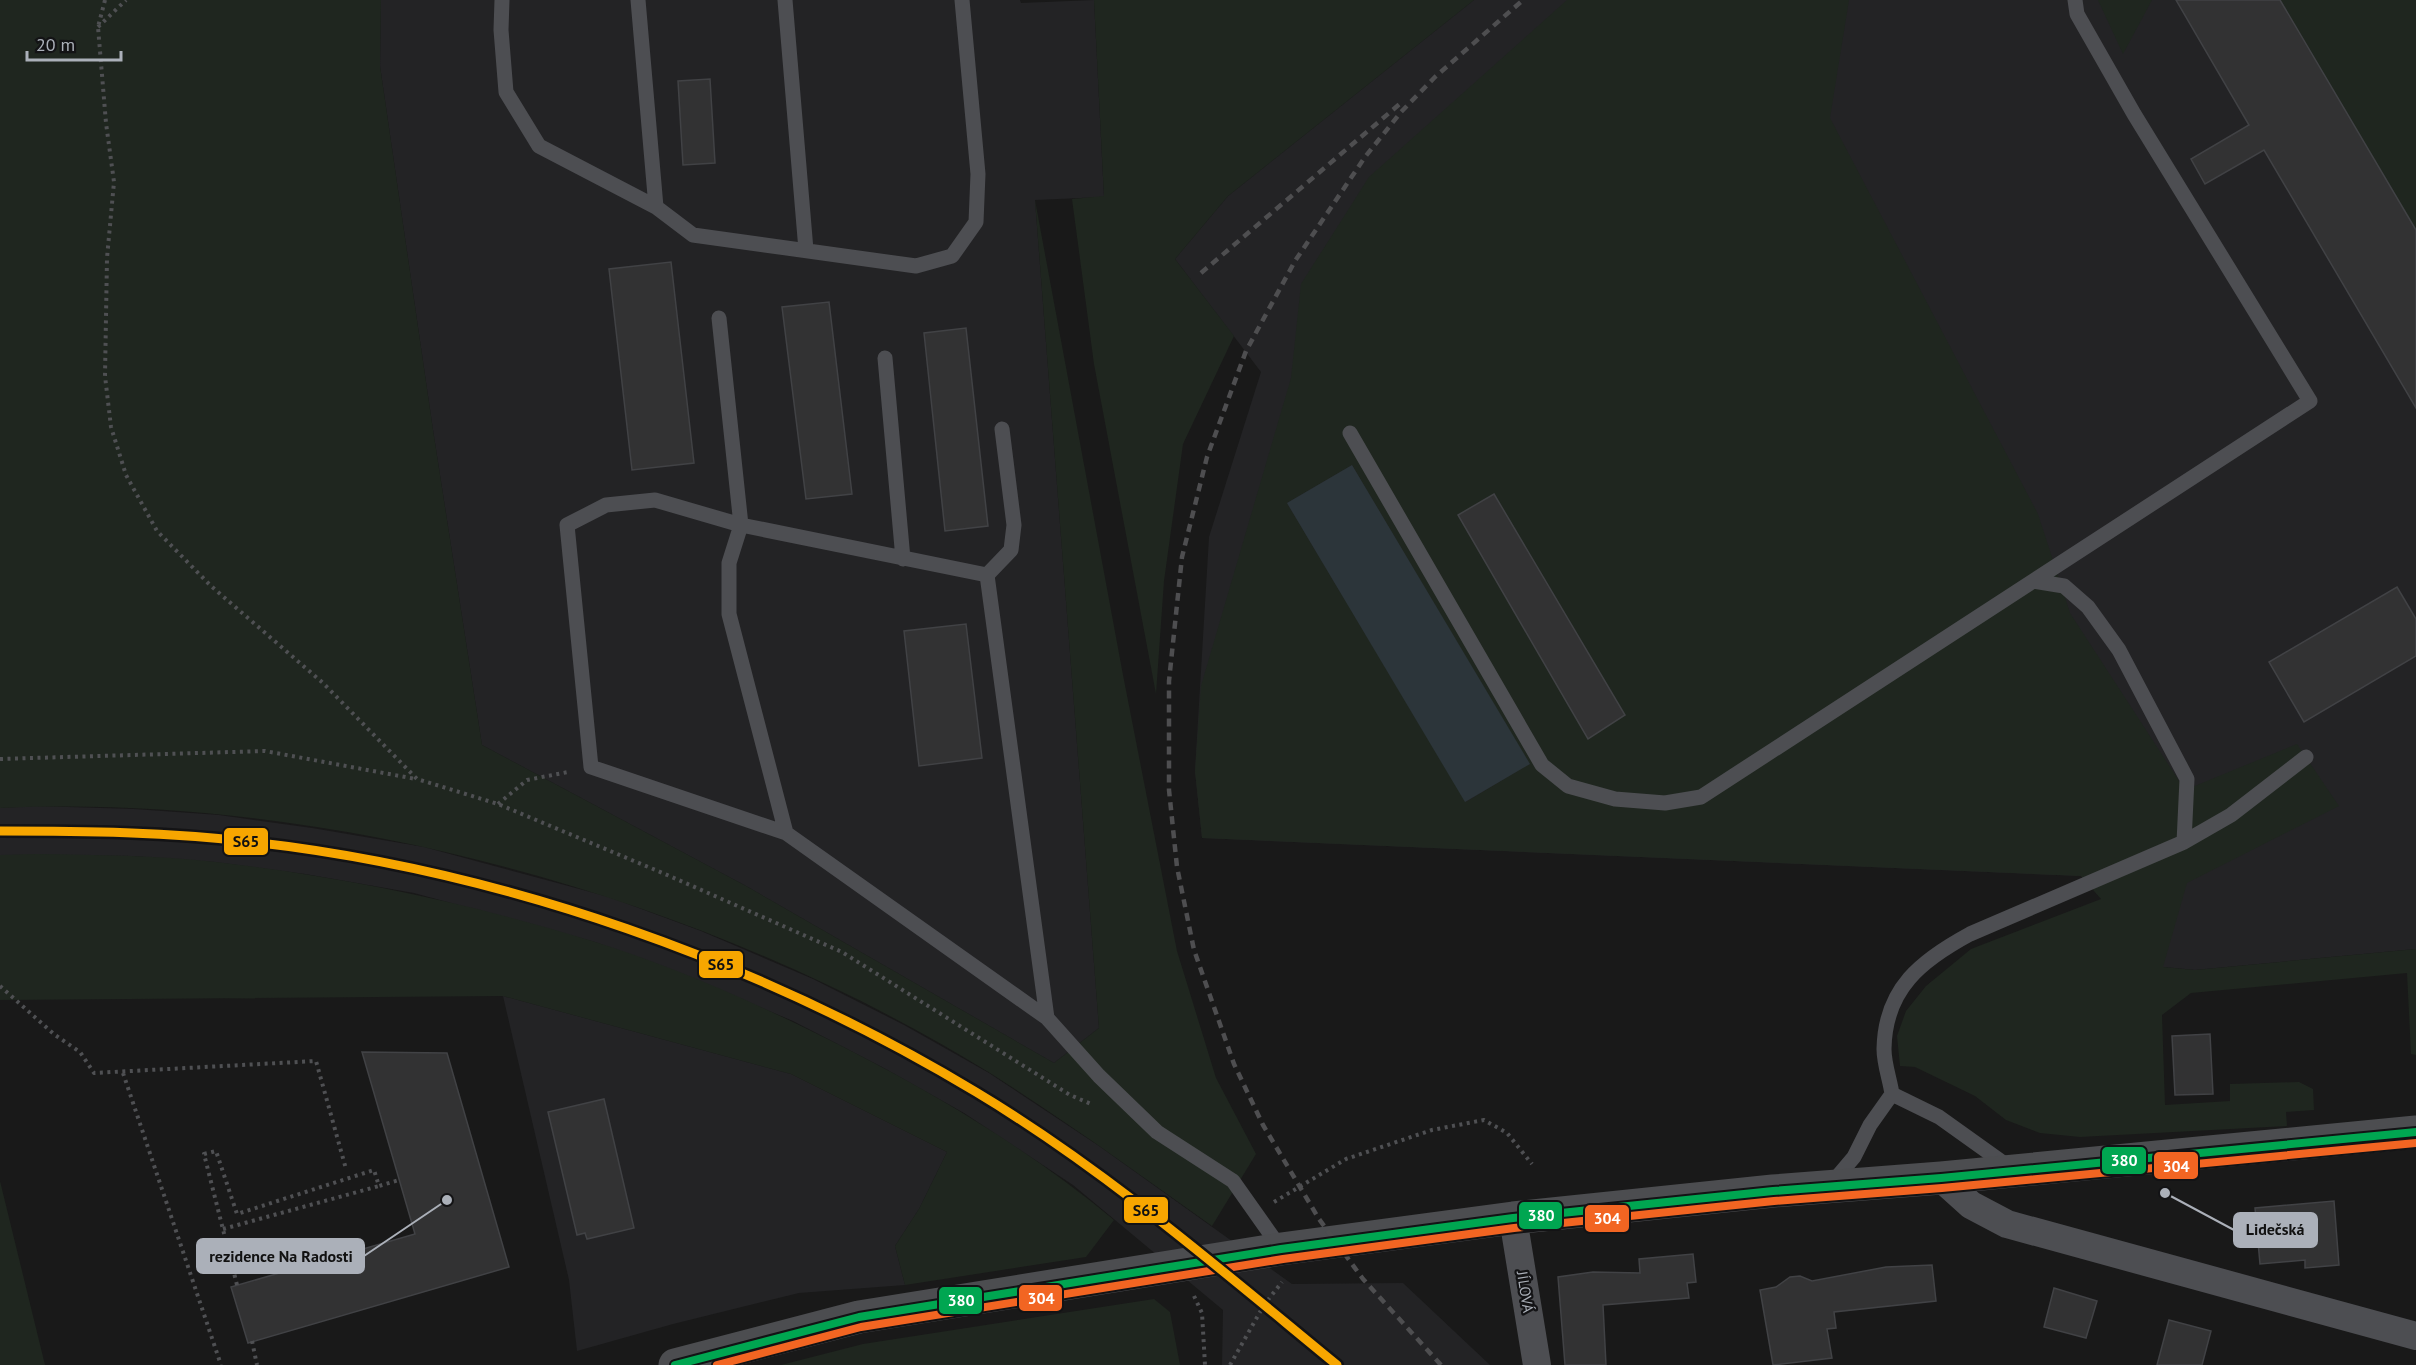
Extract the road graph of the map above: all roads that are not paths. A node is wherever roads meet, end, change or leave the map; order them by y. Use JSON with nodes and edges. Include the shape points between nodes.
{"nodes":[{"id":1,"x":502,"y":0,"type":"edge"},
{"id":2,"x":638,"y":0,"type":"edge"},
{"id":3,"x":785,"y":0,"type":"edge"},
{"id":4,"x":962,"y":0,"type":"edge"},
{"id":5,"x":2075,"y":0,"type":"edge"},
{"id":6,"x":656,"y":207,"type":"junction"},
{"id":7,"x":806,"y":250,"type":"junction"},
{"id":8,"x":719,"y":318,"type":"dead end"},
{"id":9,"x":885,"y":358,"type":"dead end"},
{"id":10,"x":1002,"y":429,"type":"dead end"},
{"id":11,"x":1350,"y":433,"type":"dead end"},
{"id":12,"x":741,"y":525,"type":"junction"},
{"id":13,"x":903,"y":558,"type":"junction"},
{"id":14,"x":987,"y":575,"type":"junction"},
{"id":15,"x":2033,"y":581,"type":"junction"},
{"id":16,"x":2306,"y":757,"type":"dead end"},
{"id":17,"x":786,"y":833,"type":"junction"},
{"id":18,"x":2184,"y":842,"type":"junction"},
{"id":19,"x":1047,"y":1018,"type":"junction"},
{"id":20,"x":1892,"y":1095,"type":"junction"},
{"id":21,"x":2416,"y":1132,"type":"edge"},
{"id":22,"x":2014,"y":1171,"type":"junction"},
{"id":23,"x":1941,"y":1178,"type":"junction"},
{"id":24,"x":1830,"y":1186,"type":"junction"},
{"id":25,"x":1513,"y":1218,"type":"junction"},
{"id":26,"x":1285,"y":1263,"type":"junction"},
{"id":27,"x":2416,"y":1335,"type":"edge"},
{"id":28,"x":675,"y":1365,"type":"edge"},
{"id":29,"x":1537,"y":1365,"type":"edge"}],
"edges":[{"from":1,"to":6,"type":"lane","via":[[506,92],[538,146]]},
{"from":2,"to":6,"type":"lane"},
{"from":3,"to":7,"type":"lane"},
{"from":4,"to":7,"type":"lane","via":[[978,174],[976,222],[952,256],[916,266]]},
{"from":5,"to":15,"type":"lane","via":[[2077,14],[2134,114],[2310,401]]},
{"from":6,"to":7,"type":"lane","via":[[693,235]]},
{"from":8,"to":12,"type":"lane"},
{"from":9,"to":13,"type":"lane"},
{"from":10,"to":14,"type":"lane","via":[[1014,525],[1011,550]]},
{"from":11,"to":15,"type":"lane","via":[[1542,765],[1568,786],[1615,799],[1665,803],[1701,797]]},
{"from":12,"to":13,"type":"lane"},
{"from":12,"to":17,"type":"lane","via":[[729,563],[729,614]]},
{"from":12,"to":17,"type":"lane","via":[[655,500],[606,505],[567,525],[591,767]]},
{"from":13,"to":14,"type":"lane"},
{"from":14,"to":19,"type":"lane"},
{"from":15,"to":18,"type":"lane","via":[[2064,586],[2088,607],[2119,650],[2187,779]]},
{"from":16,"to":18,"type":"lane","via":[[2231,815]]},
{"from":17,"to":19,"type":"lane"},
{"from":18,"to":20,"type":"lane","via":[[1938,951],[1898,992],[1890,1014],[1884,1051]]},
{"from":19,"to":26,"type":"lane","via":[[1157,1132],[1233,1181]]},
{"from":20,"to":22,"type":"lane","via":[[1939,1117]]},
{"from":20,"to":24,"type":"lane","via":[[1870,1125],[1854,1157]]},
{"from":21,"to":22,"type":"main road"},
{"from":22,"to":23,"type":"main road"},
{"from":23,"to":24,"type":"main road"},
{"from":23,"to":27,"type":"street","via":[[1971,1205],[2007,1224]]},
{"from":24,"to":25,"type":"main road"},
{"from":25,"to":26,"type":"main road"},
{"from":25,"to":29,"type":"street","name":"JÍLOVÁ"},
{"from":26,"to":28,"type":"main road","via":[[1181,1265],[860,1317]]}]}
